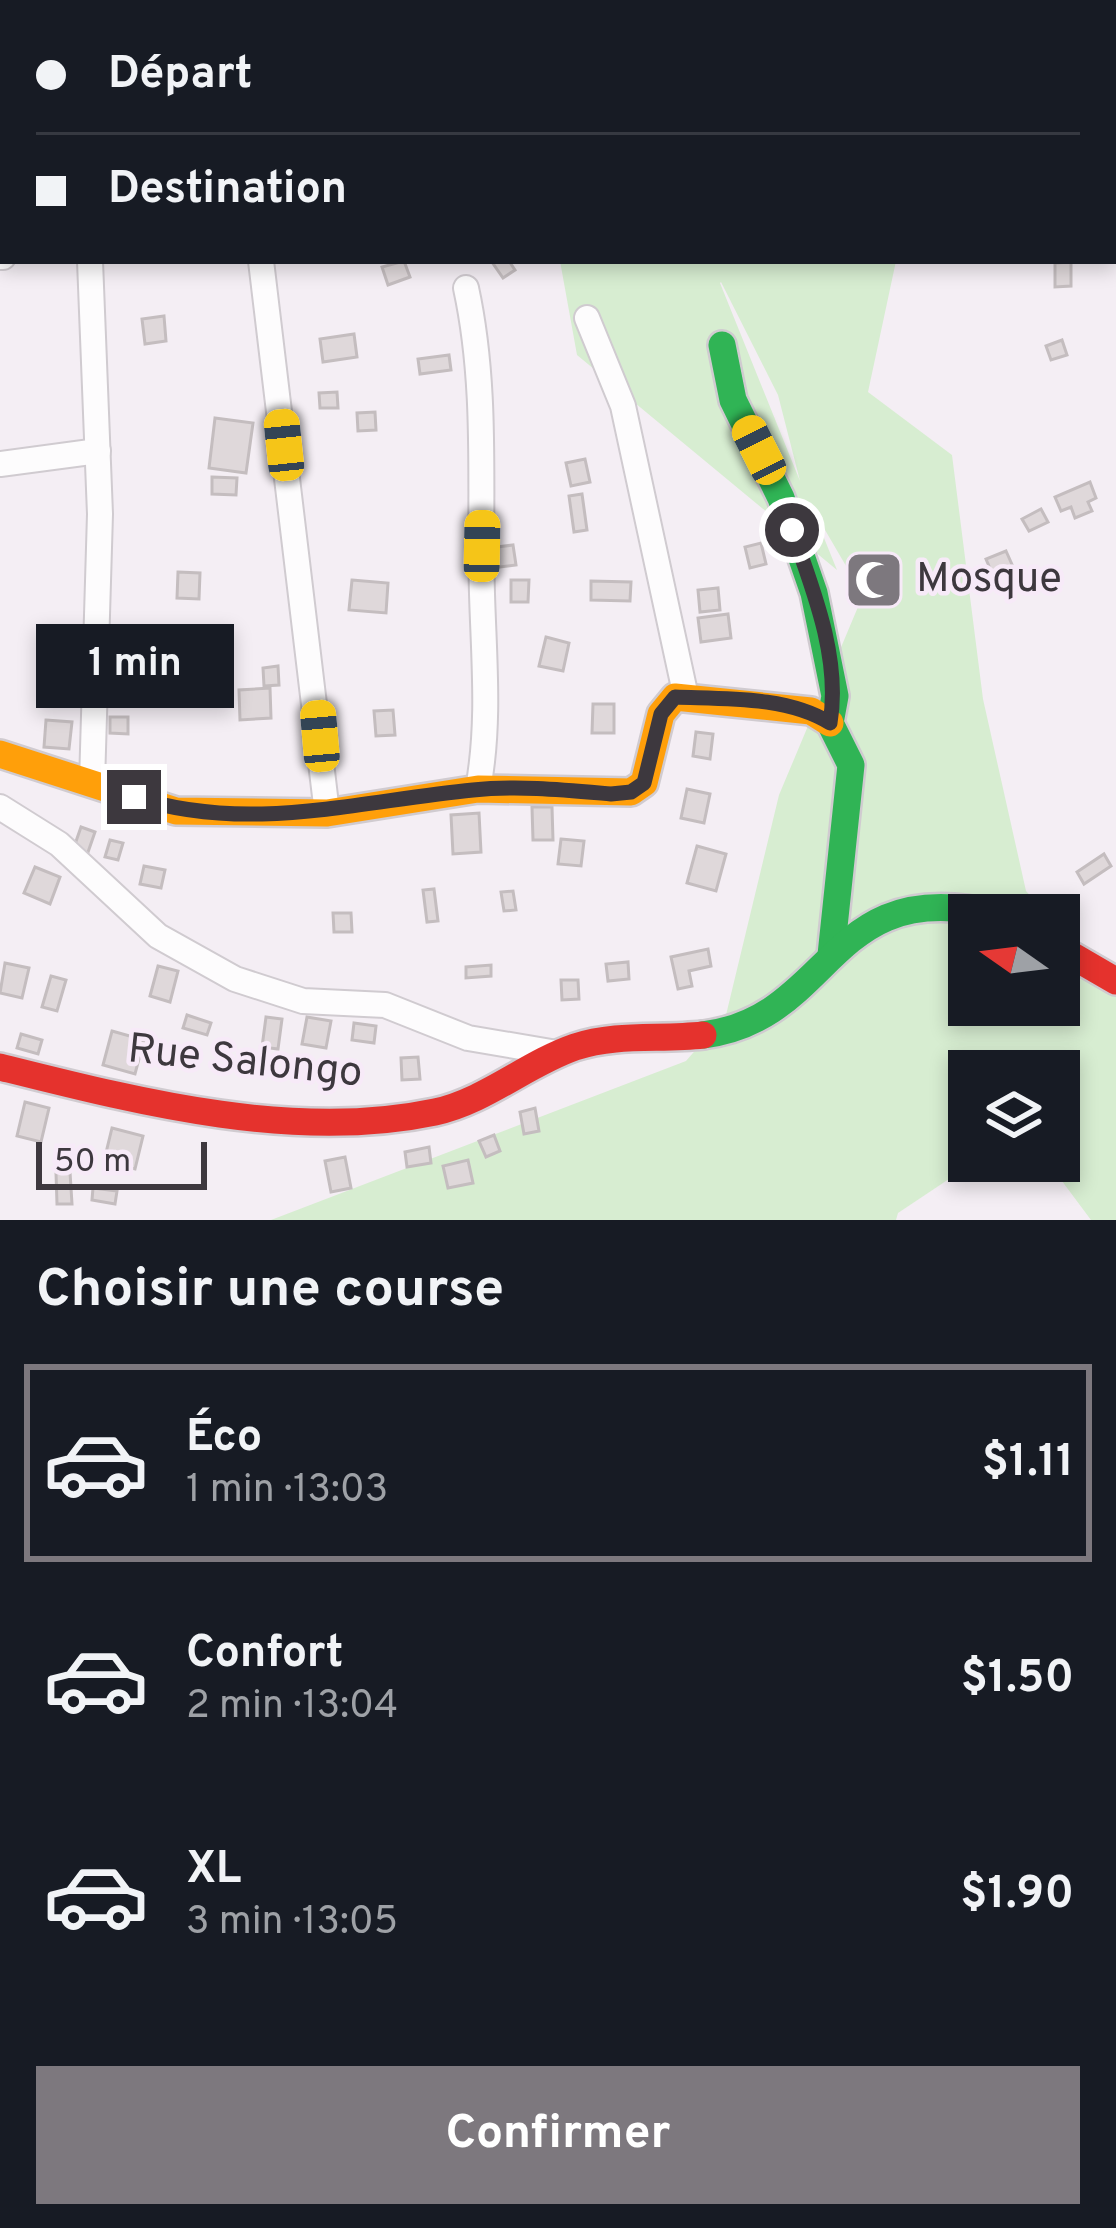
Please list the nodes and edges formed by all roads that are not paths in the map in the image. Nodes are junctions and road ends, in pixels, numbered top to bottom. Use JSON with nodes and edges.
{"nodes":[{"id":1,"x":90,"y":264,"type":"edge"},
{"id":2,"x":261,"y":264,"type":"edge"},
{"id":3,"x":466,"y":287,"type":"dead end"},
{"id":4,"x":587,"y":318,"type":"dead end"},
{"id":5,"x":722,"y":345,"type":"dead end"},
{"id":6,"x":98,"y":451,"type":"junction"},
{"id":7,"x":0,"y":464,"type":"edge"},
{"id":8,"x":686,"y":698,"type":"junction"},
{"id":9,"x":830,"y":723,"type":"junction"},
{"id":10,"x":0,"y":754,"type":"edge"},
{"id":11,"x":92,"y":783,"type":"junction"},
{"id":12,"x":478,"y":789,"type":"junction"},
{"id":13,"x":0,"y":807,"type":"edge"},
{"id":14,"x":327,"y":812,"type":"junction"},
{"id":15,"x":948,"y":902,"type":"edge"},
{"id":16,"x":831,"y":955,"type":"junction"},
{"id":17,"x":1080,"y":960,"type":"edge"},
{"id":18,"x":1116,"y":981,"type":"edge"},
{"id":19,"x":556,"y":1053,"type":"junction"},
{"id":20,"x":0,"y":1067,"type":"edge"}],
"edges":[{"from":1,"to":6,"type":"street"},
{"from":2,"to":14,"type":"street"},
{"from":3,"to":12,"type":"street"},
{"from":4,"to":8,"type":"street"},
{"from":5,"to":9,"type":"street"},
{"from":6,"to":7,"type":"street"},
{"from":6,"to":11,"type":"street"},
{"from":8,"to":9,"type":"street"},
{"from":8,"to":12,"type":"street"},
{"from":9,"to":16,"type":"street"},
{"from":10,"to":11,"type":"street"},
{"from":11,"to":14,"type":"street"},
{"from":12,"to":14,"type":"street"},
{"from":13,"to":19,"type":"street"},
{"from":15,"to":16,"type":"street","name":"Rue Salongo"},
{"from":16,"to":19,"type":"street","name":"Rue Salongo"},
{"from":17,"to":18,"type":"street"},
{"from":19,"to":20,"type":"street","name":"Rue Salongo"}]}
